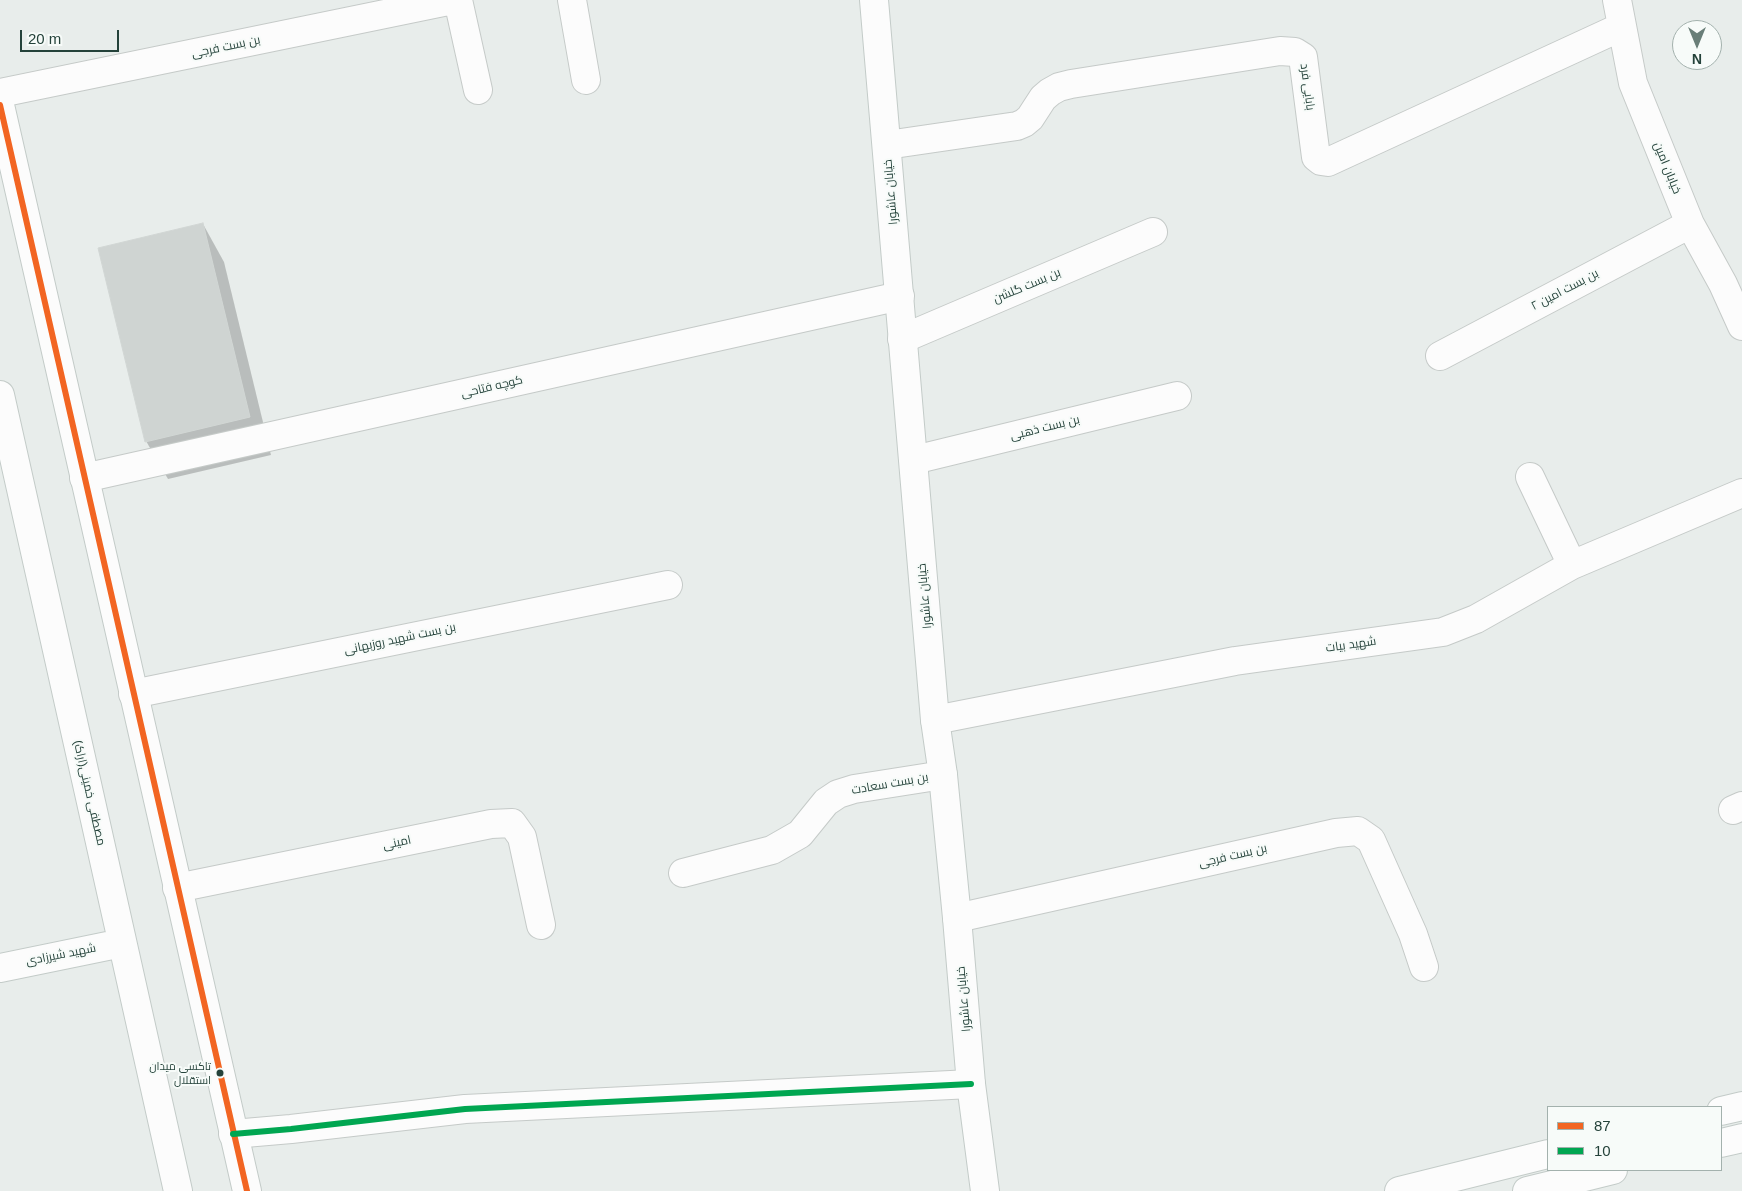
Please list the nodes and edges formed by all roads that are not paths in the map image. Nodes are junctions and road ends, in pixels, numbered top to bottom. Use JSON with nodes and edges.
{"nodes":[{"id":1,"x":453,"y":0,"type":"edge"},
{"id":2,"x":458,"y":0,"type":"edge"},
{"id":3,"x":572,"y":0,"type":"edge"},
{"id":4,"x":874,"y":0,"type":"edge"},
{"id":5,"x":1618,"y":0,"type":"edge"},
{"id":6,"x":1622,"y":27,"type":"junction"},
{"id":7,"x":586,"y":80,"type":"dead end"},
{"id":8,"x":478,"y":90,"type":"dead end"},
{"id":9,"x":0,"y":93,"type":"edge"},
{"id":10,"x":0,"y":105,"type":"edge"},
{"id":11,"x":887,"y":145,"type":"junction"},
{"id":12,"x":1690,"y":224,"type":"junction"},
{"id":13,"x":1153,"y":232,"type":"dead end"},
{"id":14,"x":1733,"y":280,"type":"edge"},
{"id":15,"x":900,"y":296,"type":"junction"},
{"id":16,"x":1742,"y":326,"type":"edge"},
{"id":17,"x":902,"y":339,"type":"junction"},
{"id":18,"x":1440,"y":356,"type":"dead end"},
{"id":19,"x":0,"y":395,"type":"edge"},
{"id":20,"x":1177,"y":396,"type":"dead end"},
{"id":21,"x":914,"y":460,"type":"junction"},
{"id":22,"x":1530,"y":477,"type":"dead end"},
{"id":23,"x":84,"y":478,"type":"junction"},
{"id":24,"x":1742,"y":493,"type":"edge"},
{"id":25,"x":1572,"y":565,"type":"junction"},
{"id":26,"x":668,"y":585,"type":"dead end"},
{"id":27,"x":133,"y":694,"type":"junction"},
{"id":28,"x":935,"y":720,"type":"junction"},
{"id":29,"x":943,"y":775,"type":"junction"},
{"id":30,"x":683,"y":873,"type":"dead end"},
{"id":31,"x":177,"y":888,"type":"junction"},
{"id":32,"x":957,"y":918,"type":"junction"},
{"id":33,"x":541,"y":925,"type":"dead end"},
{"id":34,"x":122,"y":943,"type":"junction"},
{"id":35,"x":1424,"y":967,"type":"dead end"},
{"id":36,"x":0,"y":968,"type":"edge"},
{"id":37,"x":971,"y":1084,"type":"junction"},
{"id":38,"x":1742,"y":1106,"type":"edge"},
{"id":39,"x":1722,"y":1111,"type":"edge"},
{"id":40,"x":234,"y":1134,"type":"junction"},
{"id":41,"x":1742,"y":1138,"type":"edge"},
{"id":42,"x":1722,"y":1143,"type":"edge"},
{"id":43,"x":1547,"y":1154,"type":"edge"},
{"id":44,"x":1609,"y":1171,"type":"edge"},
{"id":45,"x":178,"y":1191,"type":"edge"},
{"id":46,"x":246,"y":1191,"type":"edge"},
{"id":47,"x":985,"y":1191,"type":"edge"},
{"id":48,"x":1399,"y":1191,"type":"edge"},
{"id":49,"x":1527,"y":1191,"type":"edge"}],
"edges":[{"from":1,"to":9,"type":"street","name":"بن بست فرجی"},
{"from":2,"to":8,"type":"street"},
{"from":3,"to":7,"type":"street"},
{"from":4,"to":11,"type":"street","name":"خیابان عاشورا"},
{"from":5,"to":6,"type":"street","name":"خیابان امین"},
{"from":6,"to":11,"type":"street","name":"بابایی فرد"},
{"from":6,"to":12,"type":"street","name":"خیابان امین"},
{"from":10,"to":23,"type":"street"},
{"from":11,"to":15,"type":"street","name":"خیابان عاشورا"},
{"from":12,"to":14,"type":"street","name":"خیابان امین"},
{"from":12,"to":18,"type":"street","name":"بن بست امین ۲"},
{"from":13,"to":17,"type":"street","name":"بن بست گلشن"},
{"from":14,"to":16,"type":"street","name":"خیابان امین"},
{"from":15,"to":17,"type":"street","name":"خیابان عاشورا"},
{"from":15,"to":23,"type":"street","name":"کوچه فتاحی"},
{"from":17,"to":21,"type":"street","name":"خیابان عاشورا"},
{"from":19,"to":34,"type":"street","name":"مصطفی خمینی(اراک)"},
{"from":20,"to":21,"type":"street","name":"بن بست ذهبی"},
{"from":21,"to":28,"type":"street","name":"خیابان عاشورا"},
{"from":22,"to":25,"type":"street"},
{"from":23,"to":27,"type":"street"},
{"from":24,"to":25,"type":"street","name":"شهید بیات"},
{"from":25,"to":28,"type":"street","name":"شهید بیات"},
{"from":26,"to":27,"type":"street","name":"بن بست شهید روزبهانی"},
{"from":27,"to":31,"type":"street"},
{"from":28,"to":29,"type":"street","name":"خیابان عاشورا"},
{"from":29,"to":30,"type":"street","name":"بن بست سعادت"},
{"from":29,"to":32,"type":"street","name":"خیابان عاشورا"},
{"from":31,"to":33,"type":"street","name":"امینی"},
{"from":31,"to":40,"type":"street"},
{"from":32,"to":35,"type":"street","name":"بن بست فرجی"},
{"from":32,"to":37,"type":"street","name":"خیابان عاشورا"},
{"from":34,"to":36,"type":"street","name":"شهید شیرزادی"},
{"from":34,"to":45,"type":"street","name":"مصطفی خمینی(اراک)"},
{"from":37,"to":40,"type":"street"},
{"from":37,"to":47,"type":"street","name":"خیابان عاشورا"},
{"from":38,"to":39,"type":"street"},
{"from":40,"to":46,"type":"street"},
{"from":41,"to":42,"type":"street"},
{"from":43,"to":48,"type":"street"},
{"from":44,"to":49,"type":"street"}]}
